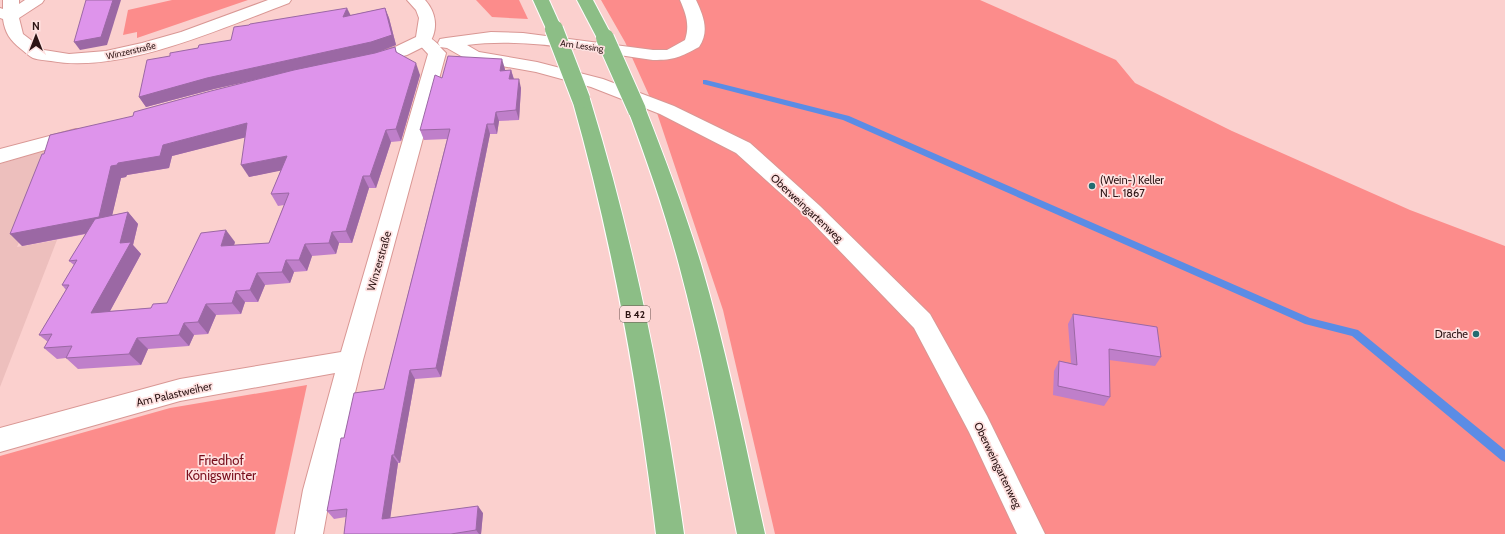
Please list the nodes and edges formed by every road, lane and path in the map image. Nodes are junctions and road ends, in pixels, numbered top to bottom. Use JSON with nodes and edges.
{"nodes":[{"id":1,"x":36,"y":0,"type":"edge"},
{"id":2,"x":283,"y":0,"type":"edge"},
{"id":3,"x":415,"y":0,"type":"edge"},
{"id":4,"x":541,"y":0,"type":"edge"},
{"id":5,"x":585,"y":0,"type":"edge"},
{"id":6,"x":688,"y":0,"type":"edge"},
{"id":7,"x":7,"y":10,"type":"edge"},
{"id":8,"x":423,"y":40,"type":"junction"},
{"id":9,"x":451,"y":43,"type":"junction"},
{"id":10,"x":350,"y":64,"type":"edge"},
{"id":11,"x":90,"y":131,"type":"edge"},
{"id":12,"x":0,"y":156,"type":"edge"},
{"id":13,"x":351,"y":360,"type":"junction"},
{"id":14,"x":0,"y":440,"type":"edge"},
{"id":15,"x":309,"y":534,"type":"edge"},
{"id":16,"x":670,"y":534,"type":"edge"},
{"id":17,"x":751,"y":534,"type":"edge"},
{"id":18,"x":1031,"y":534,"type":"edge"}],
"edges":[{"from":1,"to":7,"type":"street"},
{"from":2,"to":7,"type":"street","name":"Winzerstraße"},
{"from":3,"to":8,"type":"street"},
{"from":4,"to":16,"type":"highway","number":"B 42","bridge":true},
{"from":5,"to":17,"type":"highway","bridge":true},
{"from":6,"to":9,"type":"street","name":"Am Lessing"},
{"from":8,"to":9,"type":"street","name":"Am Lessing"},
{"from":8,"to":10,"type":"street"},
{"from":8,"to":13,"type":"street","name":"Winzerstraße"},
{"from":9,"to":18,"type":"street","name":"Oberweingartenweg"},
{"from":11,"to":12,"type":"street"},
{"from":13,"to":14,"type":"street","name":"Am Palastweiher"},
{"from":13,"to":15,"type":"street","name":"Winzerstraße"}]}
